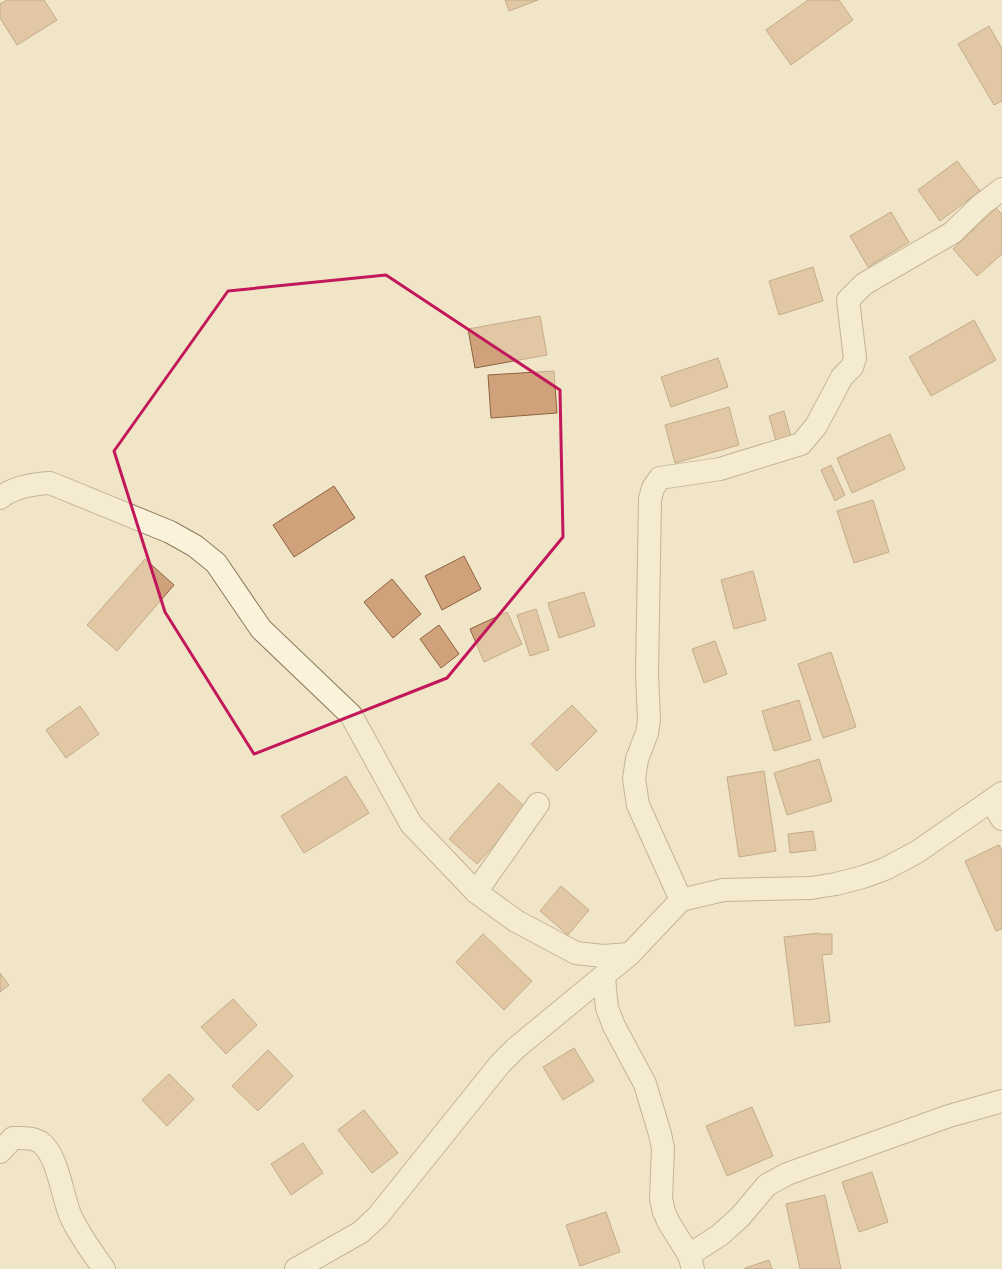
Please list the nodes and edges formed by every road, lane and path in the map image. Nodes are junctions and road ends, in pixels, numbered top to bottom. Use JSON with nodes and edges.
{"nodes":[{"id":1,"x":1002,"y":189,"type":"edge"},
{"id":2,"x":0,"y":498,"type":"edge"},
{"id":3,"x":538,"y":804,"type":"dead end"},
{"id":4,"x":998,"y":804,"type":"edge"},
{"id":5,"x":476,"y":892,"type":"junction"},
{"id":6,"x":681,"y":900,"type":"junction"},
{"id":7,"x":630,"y":954,"type":"junction"},
{"id":8,"x":604,"y":978,"type":"junction"},
{"id":9,"x":1002,"y":1101,"type":"edge"},
{"id":10,"x":0,"y":1152,"type":"edge"},
{"id":11,"x":691,"y":1262,"type":"edge"},
{"id":12,"x":319,"y":1263,"type":"edge"},
{"id":13,"x":104,"y":1269,"type":"edge"},
{"id":14,"x":296,"y":1269,"type":"edge"}],
"edges":[{"from":1,"to":6,"type":"street"},
{"from":2,"to":5,"type":"street"},
{"from":3,"to":5,"type":"street"},
{"from":4,"to":6,"type":"street"},
{"from":5,"to":7,"type":"street"},
{"from":6,"to":7,"type":"street"},
{"from":7,"to":8,"type":"street"},
{"from":8,"to":11,"type":"street"},
{"from":8,"to":12,"type":"street"},
{"from":9,"to":11,"type":"street"},
{"from":10,"to":13,"type":"street"},
{"from":12,"to":14,"type":"street"}]}
